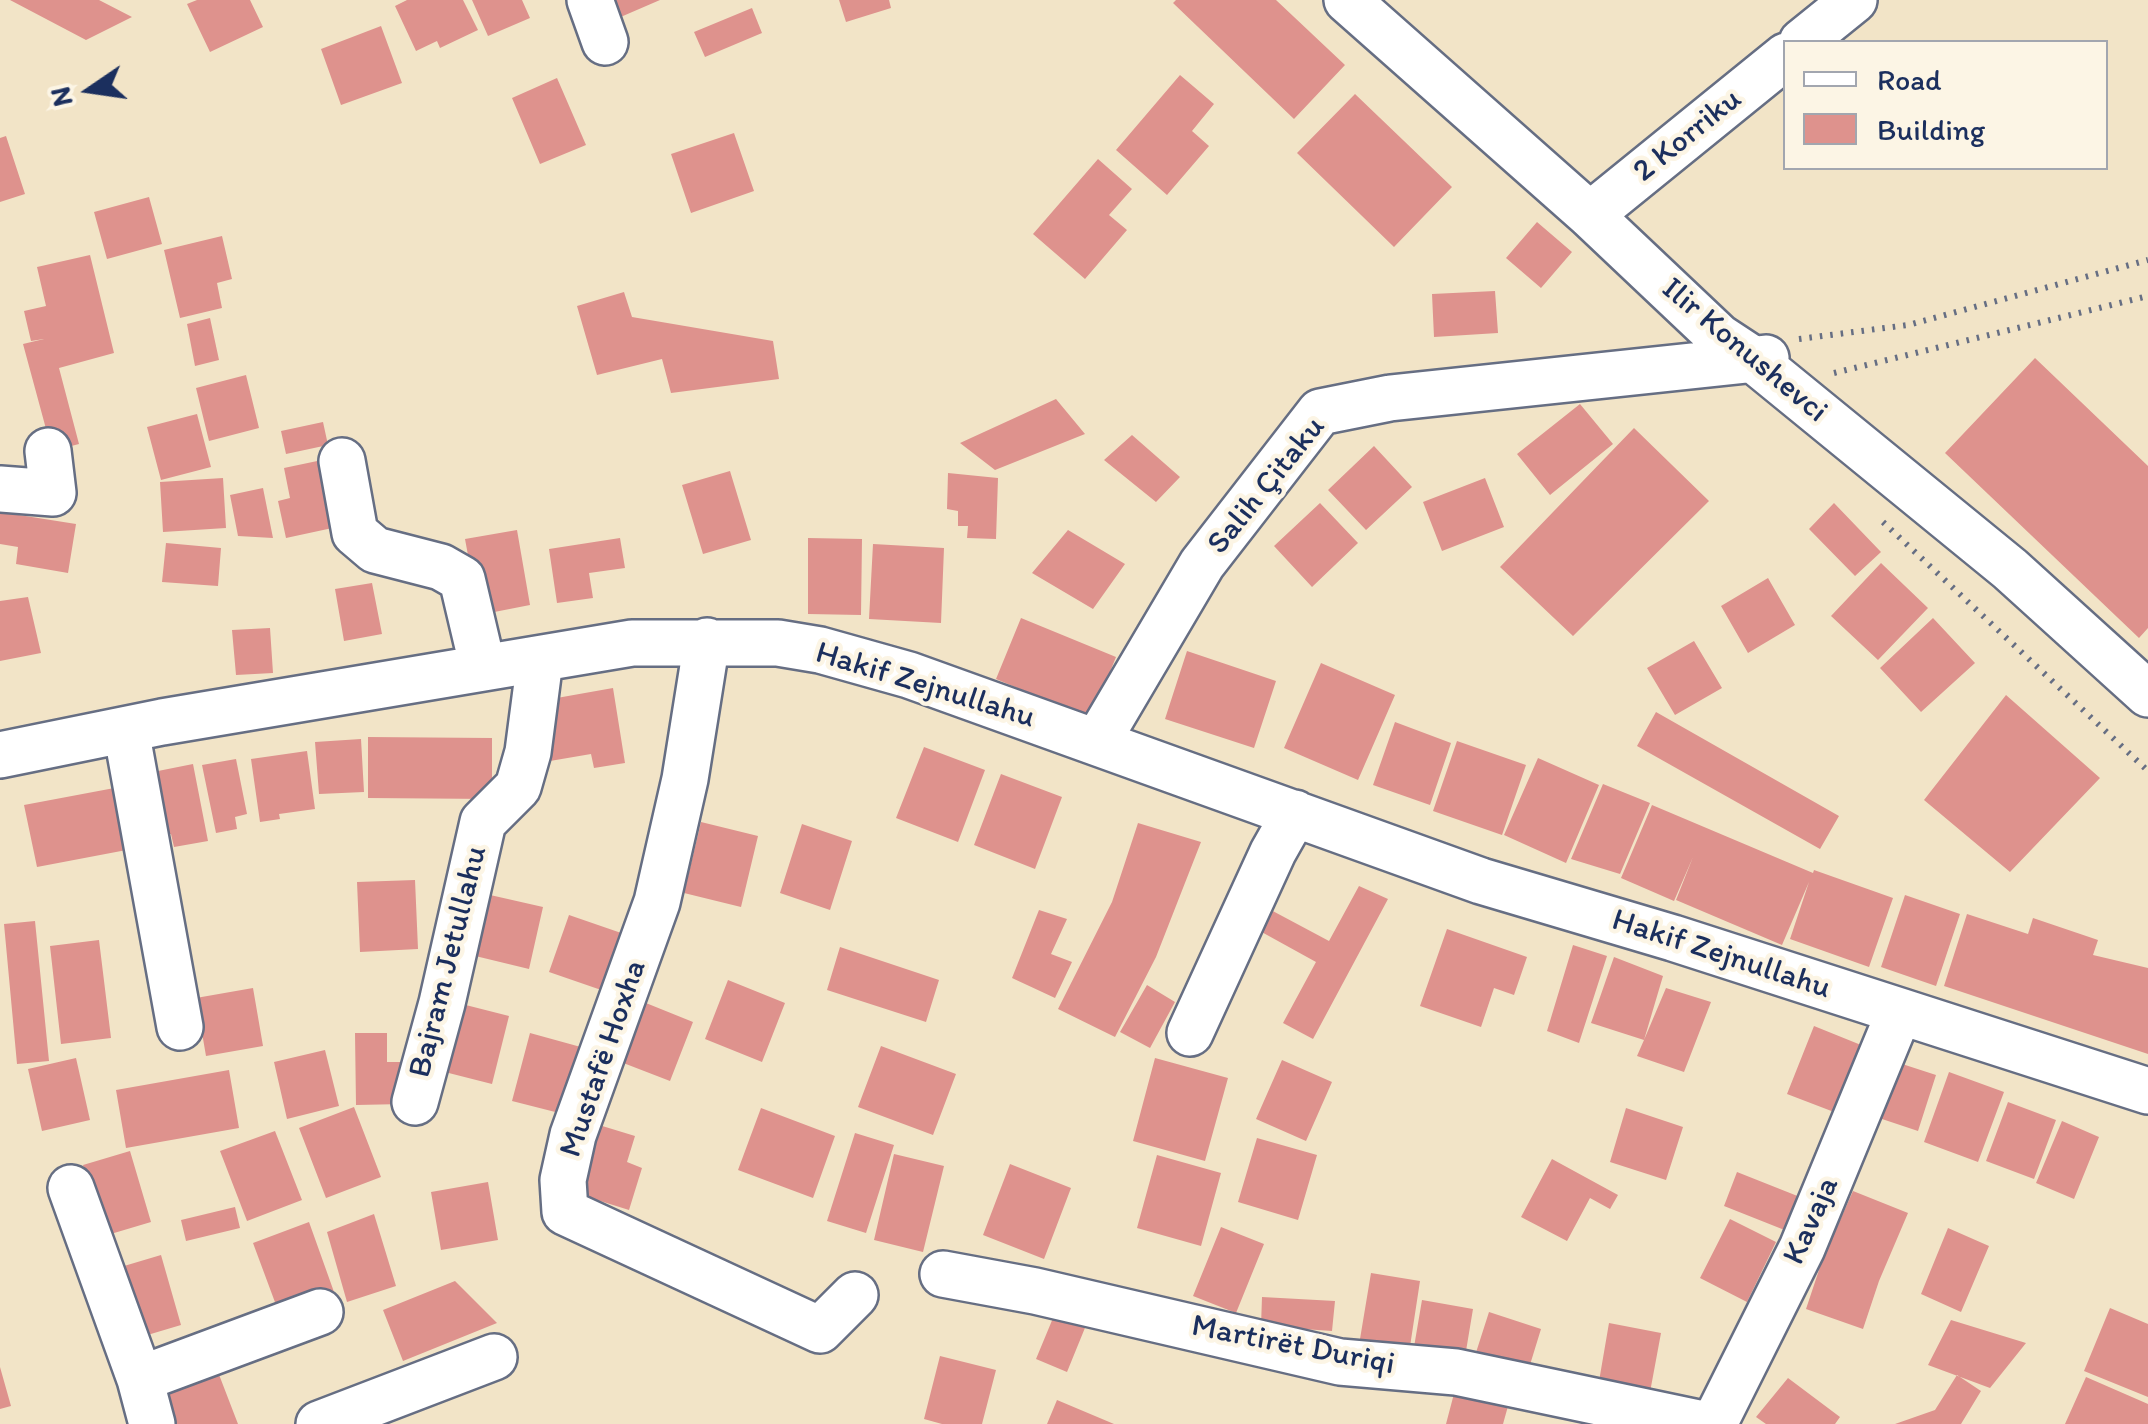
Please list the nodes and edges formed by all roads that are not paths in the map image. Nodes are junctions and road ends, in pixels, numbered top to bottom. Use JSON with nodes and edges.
{"nodes":[{"id":1,"x":590,"y":0,"type":"edge"},
{"id":2,"x":1854,"y":0,"type":"edge"},
{"id":3,"x":1363,"y":8,"type":"edge"},
{"id":4,"x":1804,"y":40,"type":"edge"},
{"id":5,"x":605,"y":42,"type":"dead end"},
{"id":6,"x":1783,"y":58,"type":"edge"},
{"id":7,"x":1590,"y":215,"type":"junction"},
{"id":8,"x":1763,"y":355,"type":"junction"},
{"id":9,"x":48,"y":451,"type":"dead end"},
{"id":10,"x":342,"y":461,"type":"dead end"},
{"id":11,"x":0,"y":489,"type":"edge"},
{"id":12,"x":707,"y":642,"type":"junction"},
{"id":13,"x":540,"y":660,"type":"junction"},
{"id":14,"x":482,"y":668,"type":"junction"},
{"id":15,"x":2148,"y":694,"type":"edge"},
{"id":16,"x":126,"y":730,"type":"junction"},
{"id":17,"x":1098,"y":742,"type":"junction"},
{"id":18,"x":1,"y":743,"type":"edge"},
{"id":19,"x":1295,"y":813,"type":"junction"},
{"id":20,"x":1899,"y":1013,"type":"junction"},
{"id":21,"x":180,"y":1027,"type":"dead end"},
{"id":22,"x":1190,"y":1033,"type":"dead end"},
{"id":23,"x":2148,"y":1091,"type":"edge"},
{"id":24,"x":415,"y":1102,"type":"dead end"},
{"id":25,"x":71,"y":1188,"type":"dead end"},
{"id":26,"x":943,"y":1274,"type":"dead end"},
{"id":27,"x":855,"y":1295,"type":"dead end"},
{"id":28,"x":320,"y":1312,"type":"dead end"},
{"id":29,"x":494,"y":1356,"type":"dead end"},
{"id":30,"x":140,"y":1379,"type":"junction"},
{"id":31,"x":152,"y":1424,"type":"edge"},
{"id":32,"x":319,"y":1424,"type":"edge"},
{"id":33,"x":1703,"y":1424,"type":"edge"},
{"id":34,"x":1714,"y":1424,"type":"edge"}],
"edges":[{"from":1,"to":5,"type":"street"},
{"from":2,"to":4,"type":"street"},
{"from":3,"to":7,"type":"street","name":"Ilir Konushevci"},
{"from":6,"to":7,"type":"street","name":"2 Korriku"},
{"from":7,"to":8,"type":"street","name":"Ilir Konushevci"},
{"from":8,"to":15,"type":"street","name":"Ilir Konushevci"},
{"from":8,"to":17,"type":"street","name":"Salih Çitaku"},
{"from":9,"to":11,"type":"street"},
{"from":10,"to":14,"type":"street"},
{"from":12,"to":13,"type":"street","name":"Hakif Zejnullahu"},
{"from":12,"to":17,"type":"street","name":"Hakif Zejnullahu"},
{"from":12,"to":27,"type":"street","name":"Mustafë Hoxha"},
{"from":13,"to":14,"type":"street","name":"Hakif Zejnullahu"},
{"from":13,"to":24,"type":"street","name":"Bajram Jetullahu"},
{"from":14,"to":16,"type":"street","name":"Hakif Zejnullahu"},
{"from":16,"to":18,"type":"street","name":"Hakif Zejnullahu"},
{"from":16,"to":21,"type":"street"},
{"from":17,"to":19,"type":"street","name":"Hakif Zejnullahu"},
{"from":19,"to":20,"type":"street","name":"Hakif Zejnullahu"},
{"from":19,"to":22,"type":"street"},
{"from":20,"to":23,"type":"street","name":"Hakif Zejnullahu"},
{"from":20,"to":34,"type":"street","name":"Kavaja"},
{"from":25,"to":30,"type":"street"},
{"from":26,"to":33,"type":"street","name":"Martirët Duriqi"},
{"from":28,"to":30,"type":"street"},
{"from":29,"to":32,"type":"street"},
{"from":30,"to":31,"type":"street"}]}
